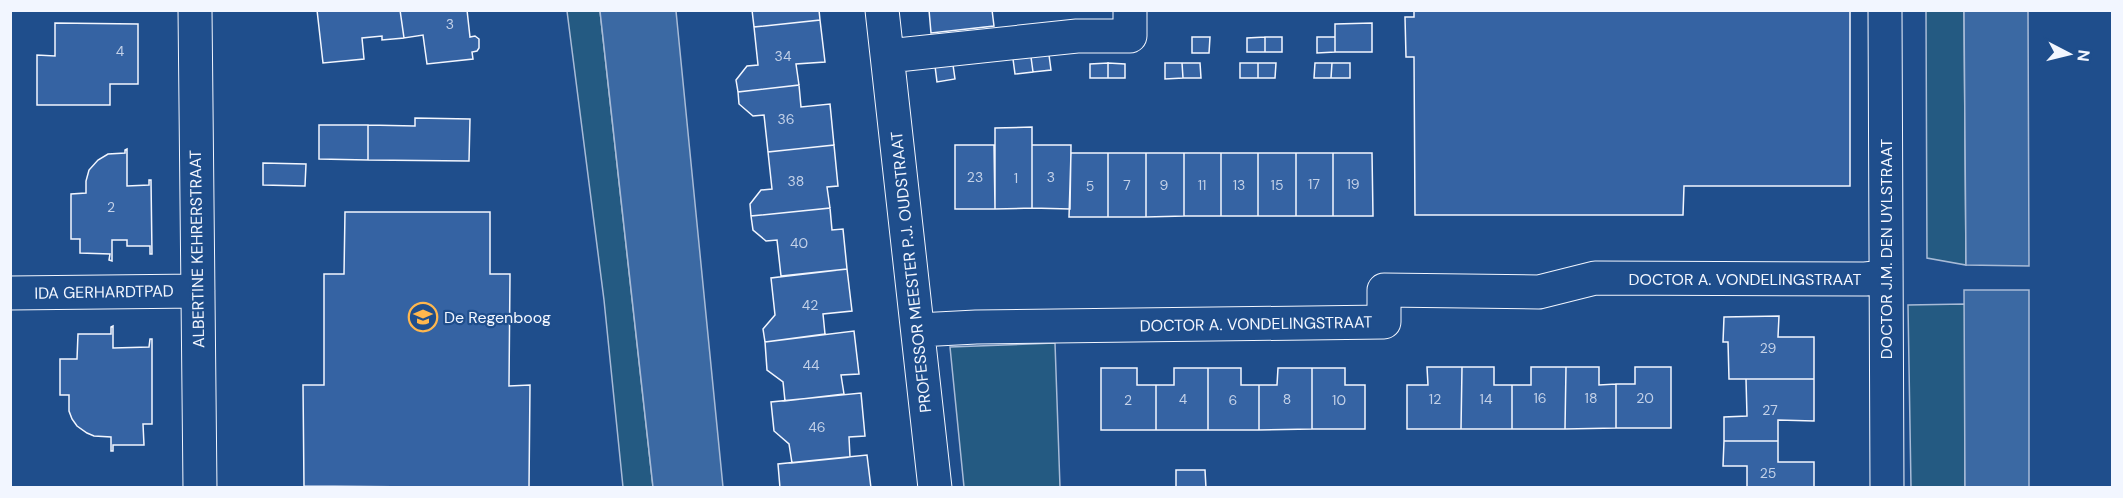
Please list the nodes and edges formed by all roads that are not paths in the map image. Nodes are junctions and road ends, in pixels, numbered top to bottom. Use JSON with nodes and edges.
{"nodes":[{"id":1,"x":195,"y":10,"type":"edge"},
{"id":2,"x":882,"y":10,"type":"edge"},
{"id":3,"x":1130,"y":10,"type":"edge"},
{"id":4,"x":1885,"y":10,"type":"edge"},
{"id":5,"x":888,"y":56,"type":"junction"},
{"id":6,"x":1885,"y":278,"type":"junction"},
{"id":7,"x":198,"y":291,"type":"junction"},
{"id":8,"x":10,"y":293,"type":"edge"},
{"id":9,"x":918,"y":330,"type":"junction"},
{"id":10,"x":200,"y":488,"type":"edge"},
{"id":11,"x":934,"y":488,"type":"edge"},
{"id":12,"x":1887,"y":488,"type":"edge"}],
"edges":[{"from":1,"to":7,"type":"street","name":"ALBERTINE KEHRERSTRAAT"},
{"from":2,"to":5,"type":"street","name":"PROFESSOR MEESTER P.J. OUDSTRAAT"},
{"from":3,"to":5,"type":"street"},
{"from":4,"to":6,"type":"street","name":"DOCTOR J.M. DEN UYLSTRAAT"},
{"from":5,"to":9,"type":"street","name":"PROFESSOR MEESTER P.J. OUDSTRAAT"},
{"from":6,"to":9,"type":"street","name":"DOCTOR A. VONDELINGSTRAAT"},
{"from":6,"to":12,"type":"street","name":"DOCTOR J.M. DEN UYLSTRAAT"},
{"from":7,"to":8,"type":"street","name":"IDA GERHARDTPAD"},
{"from":7,"to":10,"type":"street","name":"ALBERTINE KEHRERSTRAAT"},
{"from":9,"to":11,"type":"street","name":"PROFESSOR MEESTER P.J. OUDSTRAAT"}]}
